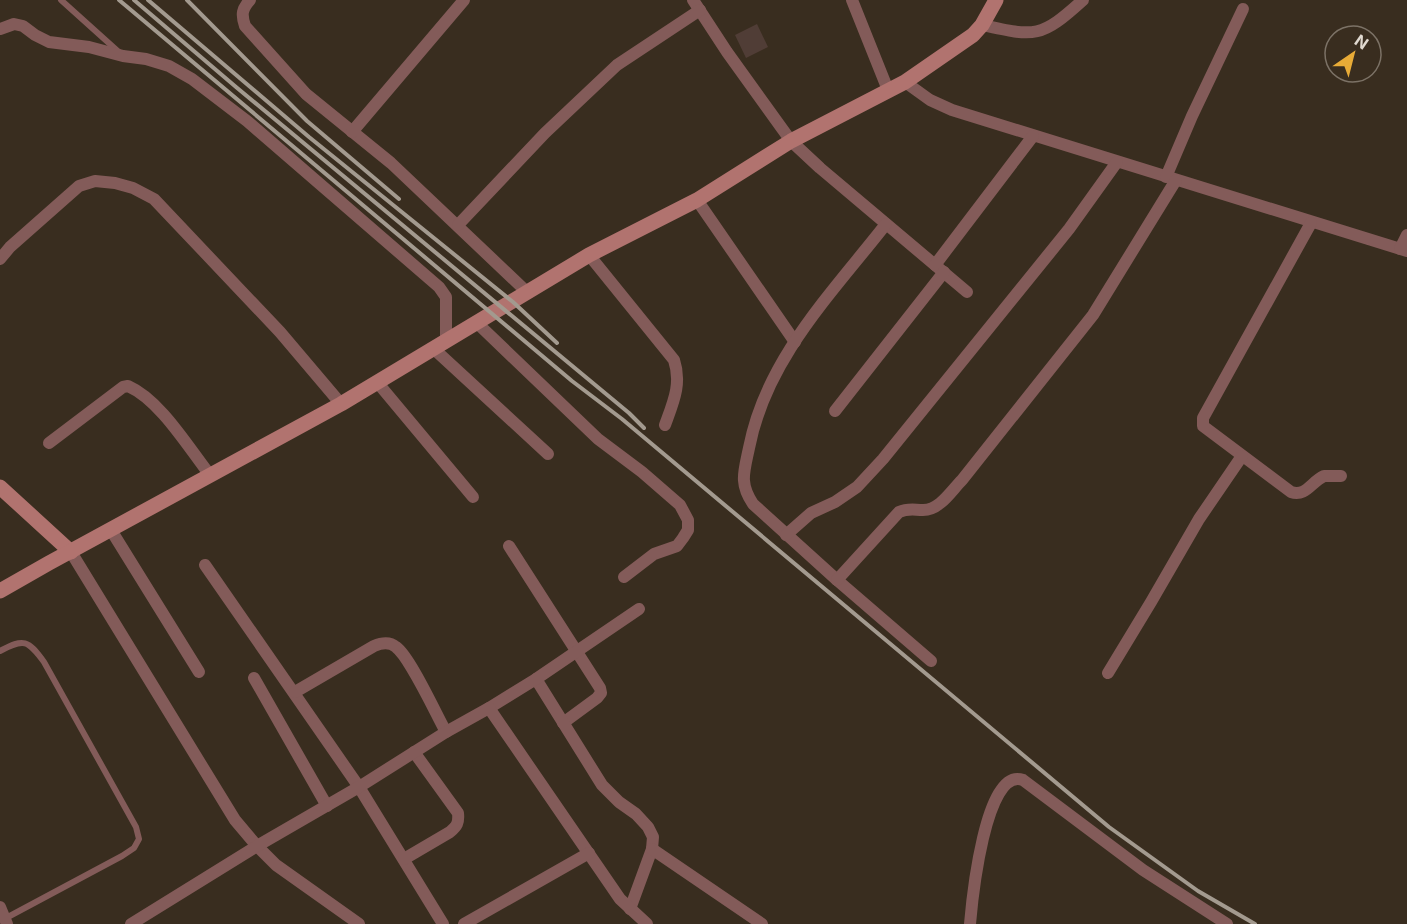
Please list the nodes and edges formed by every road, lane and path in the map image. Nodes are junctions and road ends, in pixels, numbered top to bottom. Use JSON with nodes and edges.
{"nodes":[{"id":1,"x":61,"y":0,"type":"edge"},
{"id":2,"x":250,"y":0,"type":"edge"},
{"id":3,"x":464,"y":0,"type":"edge"},
{"id":4,"x":852,"y":0,"type":"edge"},
{"id":5,"x":996,"y":0,"type":"edge"},
{"id":6,"x":1083,"y":0,"type":"edge"},
{"id":7,"x":697,"y":5,"type":"edge"},
{"id":8,"x":1243,"y":9,"type":"dead end"},
{"id":9,"x":982,"y":25,"type":"junction"},
{"id":10,"x":0,"y":29,"type":"edge"},
{"id":11,"x":123,"y":56,"type":"junction"},
{"id":12,"x":905,"y":82,"type":"junction"},
{"id":13,"x":888,"y":90,"type":"junction"},
{"id":14,"x":352,"y":132,"type":"junction"},
{"id":15,"x":1033,"y":136,"type":"junction"},
{"id":16,"x":791,"y":141,"type":"junction"},
{"id":17,"x":1118,"y":162,"type":"junction"},
{"id":18,"x":1171,"y":179,"type":"junction"},
{"id":19,"x":697,"y":200,"type":"junction"},
{"id":20,"x":1311,"y":223,"type":"junction"},
{"id":21,"x":886,"y":224,"type":"junction"},
{"id":22,"x":458,"y":225,"type":"junction"},
{"id":23,"x":1407,"y":235,"type":"edge"},
{"id":24,"x":0,"y":237,"type":"edge"},
{"id":25,"x":10,"y":247,"type":"junction"},
{"id":26,"x":1404,"y":250,"type":"edge"},
{"id":27,"x":589,"y":255,"type":"junction"},
{"id":28,"x":0,"y":258,"type":"edge"},
{"id":29,"x":939,"y":268,"type":"junction"},
{"id":30,"x":967,"y":292,"type":"dead end"},
{"id":31,"x":528,"y":293,"type":"junction"},
{"id":32,"x":477,"y":323,"type":"junction"},
{"id":33,"x":795,"y":342,"type":"junction"},
{"id":34,"x":440,"y":345,"type":"junction"},
{"id":35,"x":377,"y":382,"type":"junction"},
{"id":36,"x":341,"y":404,"type":"junction"},
{"id":37,"x":835,"y":411,"type":"dead end"},
{"id":38,"x":665,"y":425,"type":"dead end"},
{"id":39,"x":49,"y":443,"type":"dead end"},
{"id":40,"x":548,"y":454,"type":"dead end"},
{"id":41,"x":1242,"y":456,"type":"junction"},
{"id":42,"x":210,"y":475,"type":"junction"},
{"id":43,"x":1341,"y":476,"type":"dead end"},
{"id":44,"x":0,"y":487,"type":"edge"},
{"id":45,"x":473,"y":497,"type":"dead end"},
{"id":46,"x":111,"y":530,"type":"junction"},
{"id":47,"x":786,"y":535,"type":"junction"},
{"id":48,"x":509,"y":546,"type":"dead end"},
{"id":49,"x":71,"y":552,"type":"junction"},
{"id":50,"x":205,"y":565,"type":"dead end"},
{"id":51,"x":624,"y":577,"type":"dead end"},
{"id":52,"x":837,"y":580,"type":"junction"},
{"id":53,"x":0,"y":591,"type":"edge"},
{"id":54,"x":639,"y":609,"type":"dead end"},
{"id":55,"x":0,"y":651,"type":"edge"},
{"id":56,"x":576,"y":652,"type":"junction"},
{"id":57,"x":931,"y":661,"type":"dead end"},
{"id":58,"x":199,"y":672,"type":"dead end"},
{"id":59,"x":1108,"y":673,"type":"dead end"},
{"id":60,"x":254,"y":678,"type":"dead end"},
{"id":61,"x":536,"y":679,"type":"junction"},
{"id":62,"x":295,"y":692,"type":"junction"},
{"id":63,"x":489,"y":708,"type":"junction"},
{"id":64,"x":563,"y":723,"type":"junction"},
{"id":65,"x":446,"y":732,"type":"junction"},
{"id":66,"x":414,"y":752,"type":"junction"},
{"id":67,"x":359,"y":787,"type":"junction"},
{"id":68,"x":327,"y":806,"type":"junction"},
{"id":69,"x":257,"y":846,"type":"junction"},
{"id":70,"x":652,"y":849,"type":"junction"},
{"id":71,"x":589,"y":853,"type":"junction"},
{"id":72,"x":404,"y":860,"type":"junction"},
{"id":73,"x":630,"y":909,"type":"junction"},
{"id":74,"x":4,"y":917,"type":"edge"},
{"id":75,"x":131,"y":924,"type":"edge"},
{"id":76,"x":359,"y":924,"type":"edge"},
{"id":77,"x":443,"y":924,"type":"edge"},
{"id":78,"x":464,"y":924,"type":"edge"},
{"id":79,"x":647,"y":924,"type":"edge"},
{"id":80,"x":762,"y":924,"type":"edge"},
{"id":81,"x":970,"y":924,"type":"edge"},
{"id":82,"x":1227,"y":924,"type":"edge"}],
"edges":[{"from":1,"to":11,"type":"lane"},
{"from":2,"to":14,"type":"street"},
{"from":3,"to":14,"type":"street"},
{"from":4,"to":13,"type":"street"},
{"from":5,"to":9,"type":"street"},
{"from":6,"to":9,"type":"street"},
{"from":7,"to":16,"type":"street"},
{"from":7,"to":22,"type":"street"},
{"from":8,"to":18,"type":"street"},
{"from":9,"to":12,"type":"street"},
{"from":10,"to":11,"type":"street"},
{"from":11,"to":34,"type":"street"},
{"from":12,"to":13,"type":"street"},
{"from":12,"to":15,"type":"street"},
{"from":13,"to":16,"type":"street"},
{"from":14,"to":22,"type":"street"},
{"from":15,"to":17,"type":"street"},
{"from":15,"to":29,"type":"street"},
{"from":16,"to":19,"type":"street"},
{"from":16,"to":21,"type":"street"},
{"from":17,"to":18,"type":"street"},
{"from":17,"to":47,"type":"street"},
{"from":18,"to":20,"type":"street"},
{"from":18,"to":52,"type":"street"},
{"from":19,"to":27,"type":"street"},
{"from":19,"to":33,"type":"street"},
{"from":20,"to":26,"type":"street"},
{"from":20,"to":41,"type":"street"},
{"from":21,"to":29,"type":"street"},
{"from":21,"to":33,"type":"street"},
{"from":22,"to":31,"type":"street"},
{"from":23,"to":26,"type":"street"},
{"from":24,"to":25,"type":"street"},
{"from":25,"to":28,"type":"street"},
{"from":25,"to":36,"type":"street"},
{"from":27,"to":31,"type":"street"},
{"from":27,"to":38,"type":"street"},
{"from":29,"to":30,"type":"street"},
{"from":29,"to":37,"type":"street"},
{"from":31,"to":32,"type":"street"},
{"from":32,"to":34,"type":"street"},
{"from":32,"to":51,"type":"street"},
{"from":33,"to":47,"type":"street"},
{"from":34,"to":35,"type":"street"},
{"from":34,"to":40,"type":"street"},
{"from":35,"to":36,"type":"street"},
{"from":35,"to":45,"type":"street"},
{"from":36,"to":42,"type":"street"},
{"from":39,"to":42,"type":"street"},
{"from":41,"to":43,"type":"street"},
{"from":41,"to":59,"type":"street"},
{"from":42,"to":46,"type":"street"},
{"from":44,"to":49,"type":"street"},
{"from":46,"to":49,"type":"street"},
{"from":46,"to":58,"type":"street"},
{"from":47,"to":52,"type":"street"},
{"from":48,"to":56,"type":"street"},
{"from":49,"to":53,"type":"street"},
{"from":49,"to":69,"type":"street"},
{"from":50,"to":62,"type":"street"},
{"from":52,"to":57,"type":"street"},
{"from":54,"to":56,"type":"street"},
{"from":55,"to":74,"type":"lane"},
{"from":56,"to":61,"type":"street"},
{"from":56,"to":64,"type":"street"},
{"from":60,"to":68,"type":"street"},
{"from":61,"to":63,"type":"street"},
{"from":61,"to":64,"type":"street"},
{"from":62,"to":65,"type":"street"},
{"from":62,"to":67,"type":"street"},
{"from":63,"to":65,"type":"street"},
{"from":63,"to":71,"type":"street"},
{"from":64,"to":70,"type":"street"},
{"from":65,"to":66,"type":"street"},
{"from":66,"to":67,"type":"street"},
{"from":66,"to":72,"type":"street"},
{"from":67,"to":68,"type":"street"},
{"from":67,"to":72,"type":"street"},
{"from":68,"to":69,"type":"street"},
{"from":69,"to":75,"type":"street"},
{"from":69,"to":76,"type":"street"},
{"from":70,"to":73,"type":"street"},
{"from":70,"to":80,"type":"street"},
{"from":71,"to":73,"type":"street"},
{"from":71,"to":78,"type":"street"},
{"from":72,"to":77,"type":"street"},
{"from":73,"to":79,"type":"street"},
{"from":81,"to":82,"type":"street"}]}
